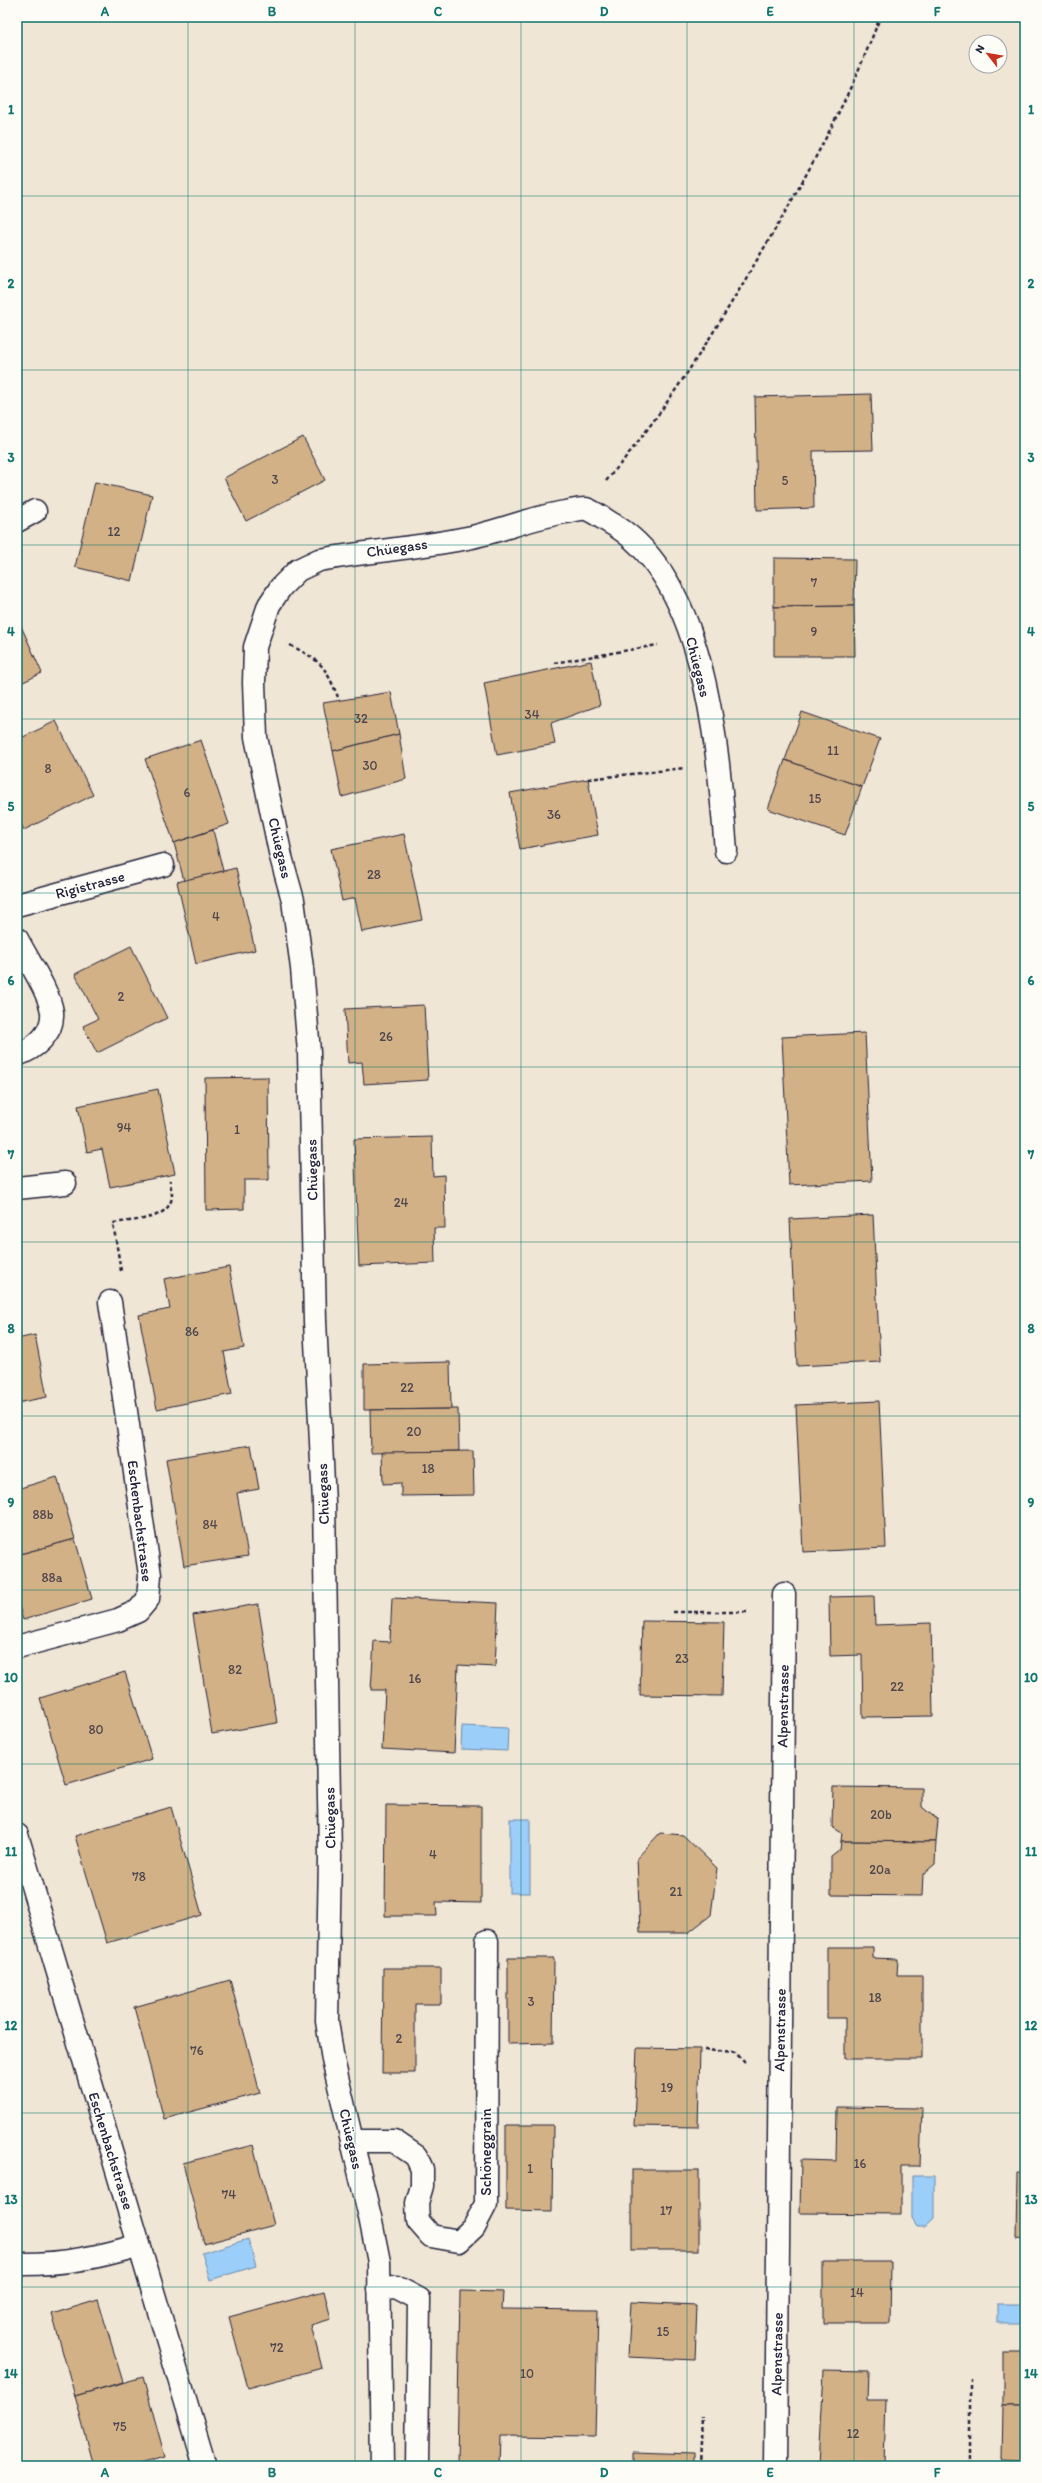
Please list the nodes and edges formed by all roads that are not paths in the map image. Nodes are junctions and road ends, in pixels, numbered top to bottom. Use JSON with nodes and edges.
{"nodes":[{"id":1,"x":726,"y":850,"type":"dead end"},
{"id":2,"x":164,"y":866,"type":"dead end"},
{"id":3,"x":17,"y":905,"type":"edge"},
{"id":4,"x":17,"y":939,"type":"edge"},
{"id":5,"x":17,"y":1055,"type":"edge"},
{"id":6,"x":64,"y":1183,"type":"dead end"},
{"id":7,"x":17,"y":1188,"type":"edge"},
{"id":8,"x":110,"y":1302,"type":"road end"},
{"id":9,"x":784,"y":1594,"type":"dead end"},
{"id":10,"x":17,"y":1647,"type":"edge"},
{"id":11,"x":17,"y":1836,"type":"edge"},
{"id":12,"x":487,"y":1941,"type":"dead end"},
{"id":13,"x":352,"y":2141,"type":"junction"},
{"id":14,"x":139,"y":2245,"type":"junction"},
{"id":15,"x":17,"y":2264,"type":"edge"},
{"id":16,"x":379,"y":2288,"type":"junction"},
{"id":17,"x":205,"y":2466,"type":"edge"},
{"id":18,"x":382,"y":2466,"type":"edge"},
{"id":19,"x":417,"y":2466,"type":"edge"},
{"id":20,"x":776,"y":2466,"type":"edge"}],
"edges":[{"from":1,"to":13,"type":"street","name":"Chüegass"},
{"from":2,"to":3,"type":"street","name":"Rigistrasse"},
{"from":4,"to":5,"type":"street"},
{"from":6,"to":7,"type":"street"},
{"from":8,"to":10,"type":"street","name":"Eschenbachstrasse"},
{"from":9,"to":20,"type":"street","name":"Alpenstrasse"},
{"from":11,"to":14,"type":"street","name":"Eschenbachstrasse"},
{"from":12,"to":13,"type":"street","name":"Schöneggrain"},
{"from":13,"to":16,"type":"street","name":"Chüegass"},
{"from":14,"to":15,"type":"street"},
{"from":14,"to":17,"type":"street","name":"Eschenbachstrasse"},
{"from":16,"to":18,"type":"street","name":"Chüegass"},
{"from":16,"to":19,"type":"street"}]}
